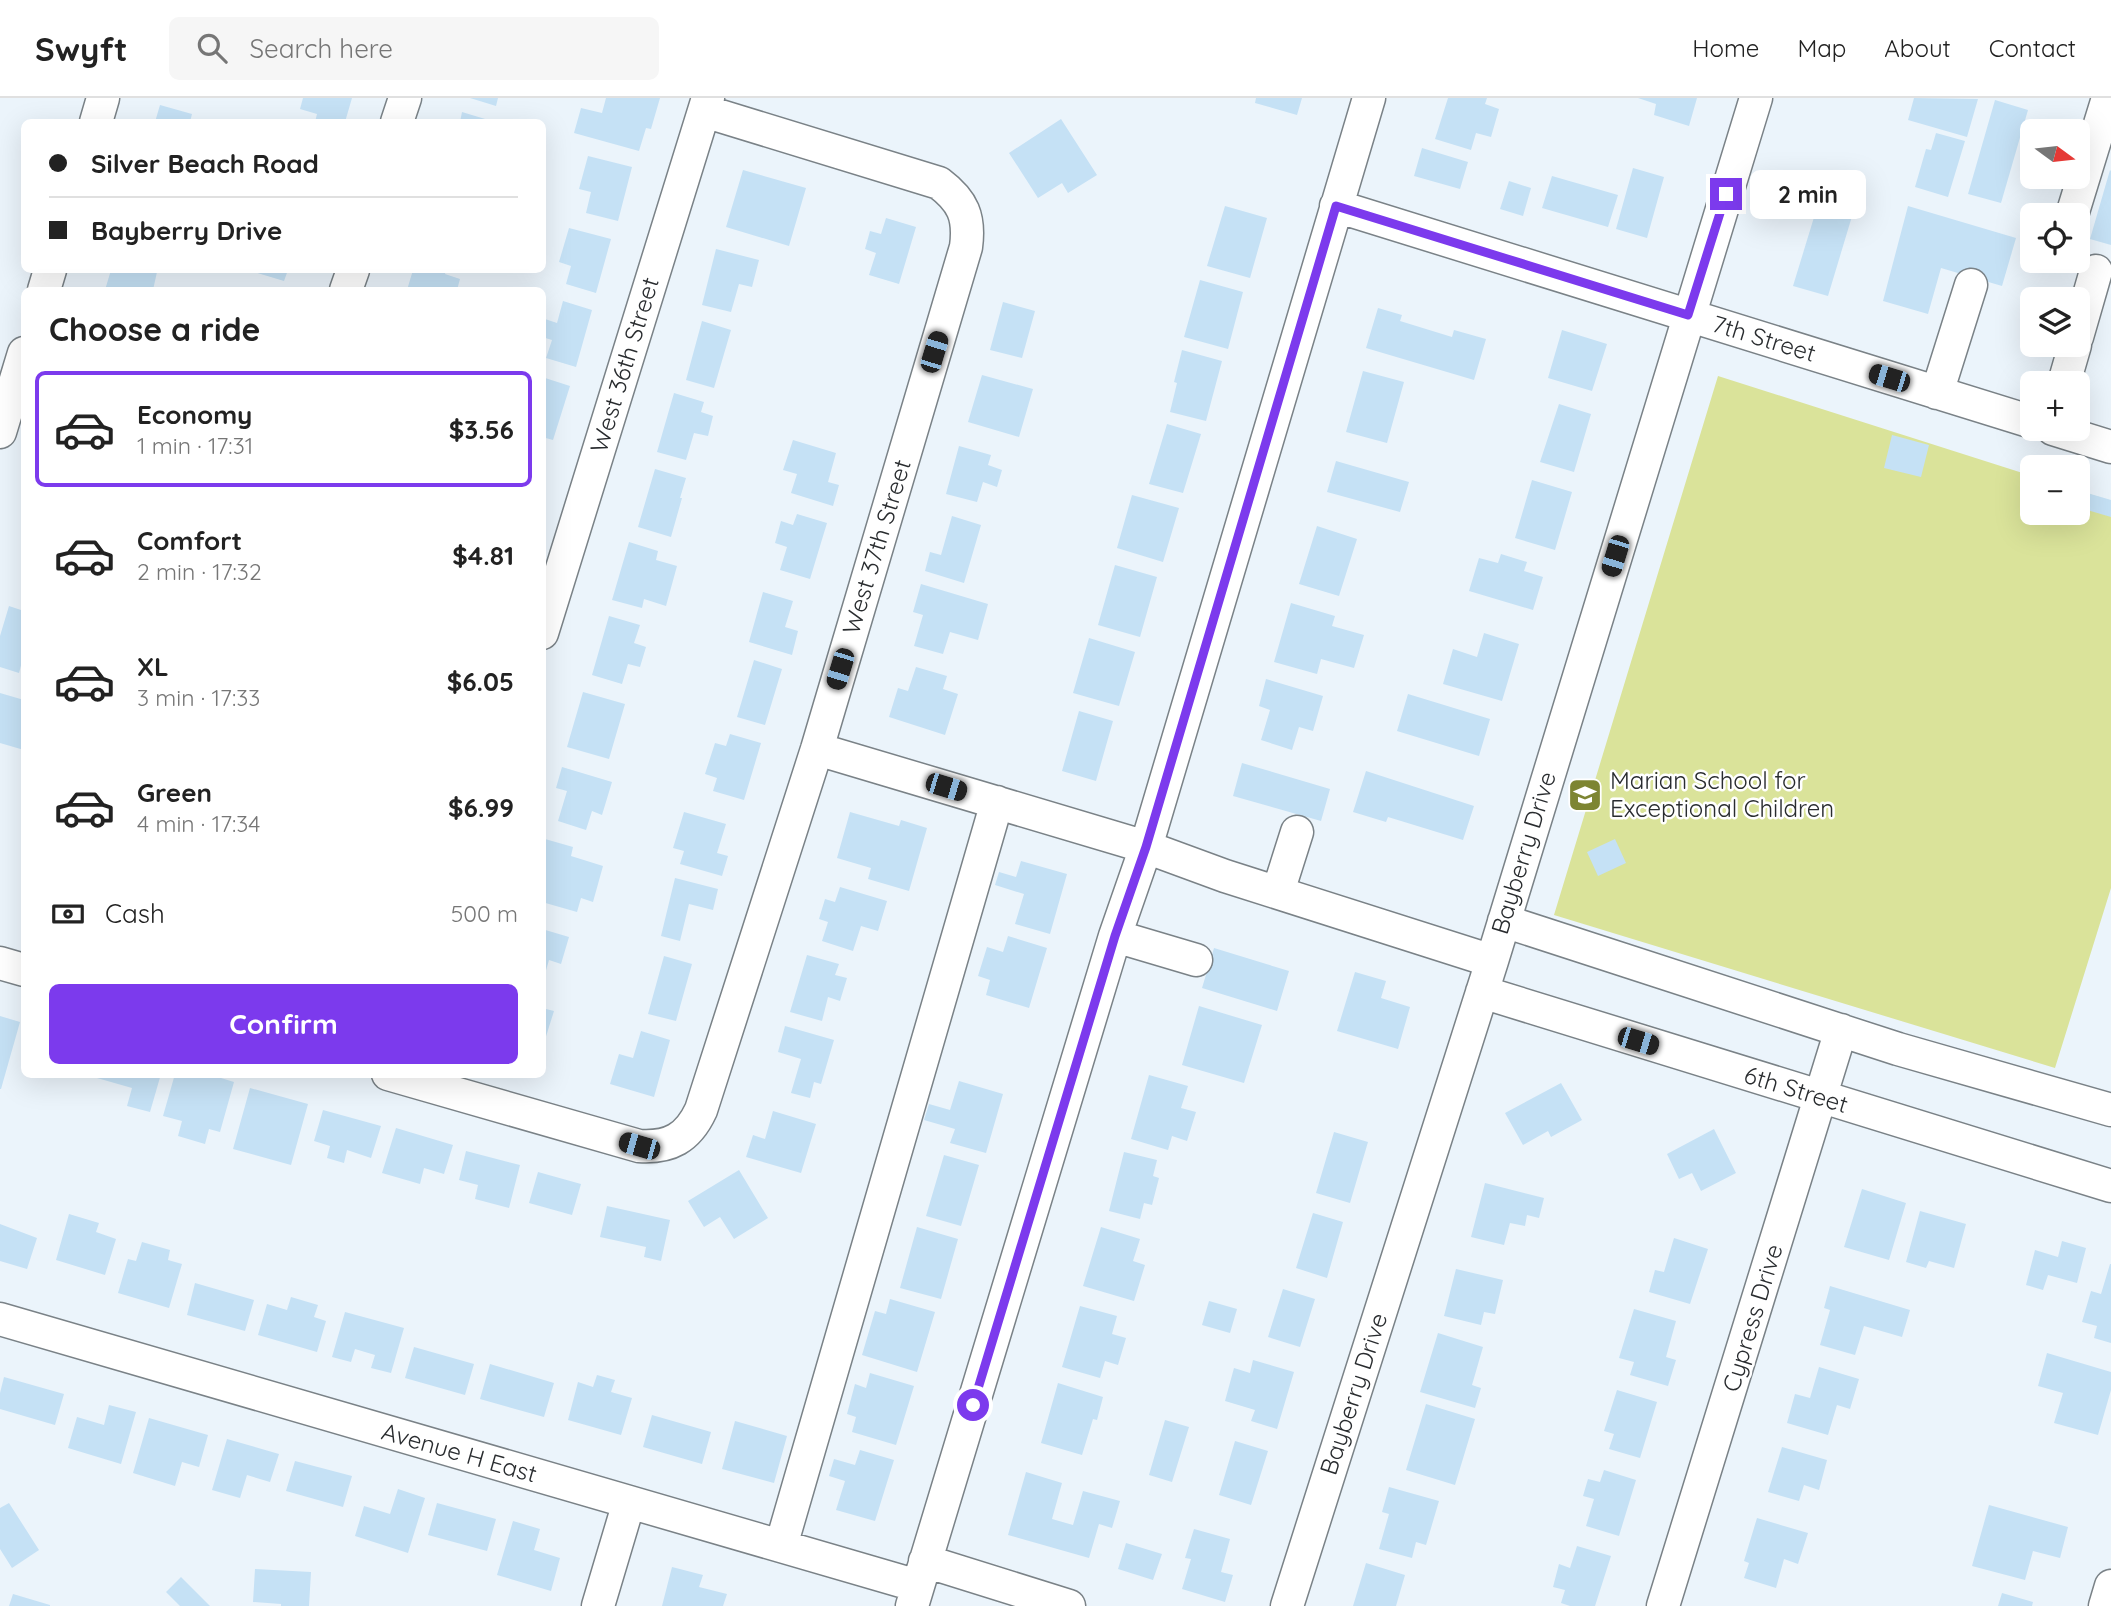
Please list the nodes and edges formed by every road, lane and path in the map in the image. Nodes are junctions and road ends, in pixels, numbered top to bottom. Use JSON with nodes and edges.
{"nodes":[{"id":1,"x":103,"y":98,"type":"edge"},
{"id":2,"x":405,"y":98,"type":"edge"},
{"id":3,"x":1369,"y":98,"type":"edge"},
{"id":4,"x":1756,"y":98,"type":"edge"},
{"id":5,"x":2108,"y":98,"type":"edge"},
{"id":6,"x":706,"y":104,"type":"edge"},
{"id":7,"x":97,"y":119,"type":"edge"},
{"id":8,"x":398,"y":119,"type":"edge"},
{"id":9,"x":2076,"y":203,"type":"edge"},
{"id":10,"x":1336,"y":206,"type":"junction"},
{"id":11,"x":2096,"y":271,"type":"dead end"},
{"id":12,"x":1971,"y":285,"type":"dead end"},
{"id":13,"x":2090,"y":292,"type":"edge"},
{"id":14,"x":1688,"y":315,"type":"junction"},
{"id":15,"x":21,"y":363,"type":"edge"},
{"id":16,"x":1937,"y":393,"type":"junction"},
{"id":17,"x":2020,"y":418,"type":"edge"},
{"id":18,"x":0,"y":432,"type":"edge"},
{"id":19,"x":2090,"y":440,"type":"edge"},
{"id":20,"x":2111,"y":447,"type":"edge"},
{"id":21,"x":546,"y":620,"type":"edge"},
{"id":22,"x":817,"y":748,"type":"junction"},
{"id":23,"x":997,"y":802,"type":"junction"},
{"id":24,"x":1297,"y":832,"type":"dead end"},
{"id":25,"x":1146,"y":847,"type":"junction"},
{"id":26,"x":1278,"y":892,"type":"junction"},
{"id":27,"x":1504,"y":921,"type":"junction"},
{"id":28,"x":1115,"y":936,"type":"junction"},
{"id":29,"x":1196,"y":960,"type":"dead end"},
{"id":30,"x":1492,"y":961,"type":"junction"},
{"id":31,"x":0,"y":963,"type":"edge"},
{"id":32,"x":21,"y":969,"type":"edge"},
{"id":33,"x":1482,"y":992,"type":"junction"},
{"id":34,"x":1841,"y":1030,"type":"junction"},
{"id":35,"x":407,"y":1078,"type":"edge"},
{"id":36,"x":1821,"y":1098,"type":"junction"},
{"id":37,"x":2111,"y":1110,"type":"edge"},
{"id":38,"x":2111,"y":1186,"type":"edge"},
{"id":39,"x":0,"y":1319,"type":"edge"},
{"id":40,"x":629,"y":1502,"type":"junction"},
{"id":41,"x":781,"y":1546,"type":"junction"},
{"id":42,"x":918,"y":1585,"type":"edge"},
{"id":43,"x":2111,"y":1586,"type":"edge"},
{"id":44,"x":597,"y":1606,"type":"edge"},
{"id":45,"x":1069,"y":1606,"type":"edge"},
{"id":46,"x":1287,"y":1606,"type":"edge"},
{"id":47,"x":1663,"y":1606,"type":"edge"},
{"id":48,"x":2105,"y":1606,"type":"edge"}],
"edges":[{"from":1,"to":7,"type":"street"},
{"from":2,"to":8,"type":"street"},
{"from":3,"to":10,"type":"street"},
{"from":4,"to":14,"type":"street","name":"Bayberry Drive"},
{"from":5,"to":9,"type":"street"},
{"from":6,"to":21,"type":"street","name":"West 36th Street"},
{"from":6,"to":22,"type":"street","name":"West 37th Street"},
{"from":10,"to":14,"type":"street","name":"7th Street"},
{"from":10,"to":25,"type":"street"},
{"from":11,"to":13,"type":"street"},
{"from":12,"to":16,"type":"street"},
{"from":14,"to":16,"type":"street","name":"7th Street"},
{"from":14,"to":27,"type":"street","name":"Bayberry Drive"},
{"from":15,"to":18,"type":"street"},
{"from":16,"to":17,"type":"street","name":"7th Street"},
{"from":19,"to":20,"type":"street"},
{"from":22,"to":23,"type":"street"},
{"from":22,"to":35,"type":"street","name":"West 37th Street"},
{"from":23,"to":25,"type":"street"},
{"from":23,"to":41,"type":"street"},
{"from":24,"to":26,"type":"street"},
{"from":25,"to":26,"type":"street"},
{"from":25,"to":28,"type":"street"},
{"from":26,"to":30,"type":"street"},
{"from":27,"to":30,"type":"street","name":"Bayberry Drive"},
{"from":27,"to":34,"type":"street"},
{"from":28,"to":29,"type":"street"},
{"from":28,"to":42,"type":"street"},
{"from":30,"to":33,"type":"street","name":"Bayberry Drive"},
{"from":31,"to":32,"type":"street"},
{"from":33,"to":36,"type":"street","name":"6th Street"},
{"from":33,"to":46,"type":"street","name":"Bayberry Drive"},
{"from":34,"to":36,"type":"street","name":"Cypress Drive"},
{"from":34,"to":37,"type":"street"},
{"from":36,"to":38,"type":"street","name":"6th Street"},
{"from":36,"to":47,"type":"street","name":"Cypress Drive"},
{"from":39,"to":40,"type":"street","name":"Avenue H East"},
{"from":40,"to":41,"type":"street","name":"Avenue H East"},
{"from":40,"to":44,"type":"street"},
{"from":41,"to":42,"type":"street","name":"Avenue H East"},
{"from":42,"to":45,"type":"street","name":"Avenue H East"},
{"from":43,"to":48,"type":"street"}]}
